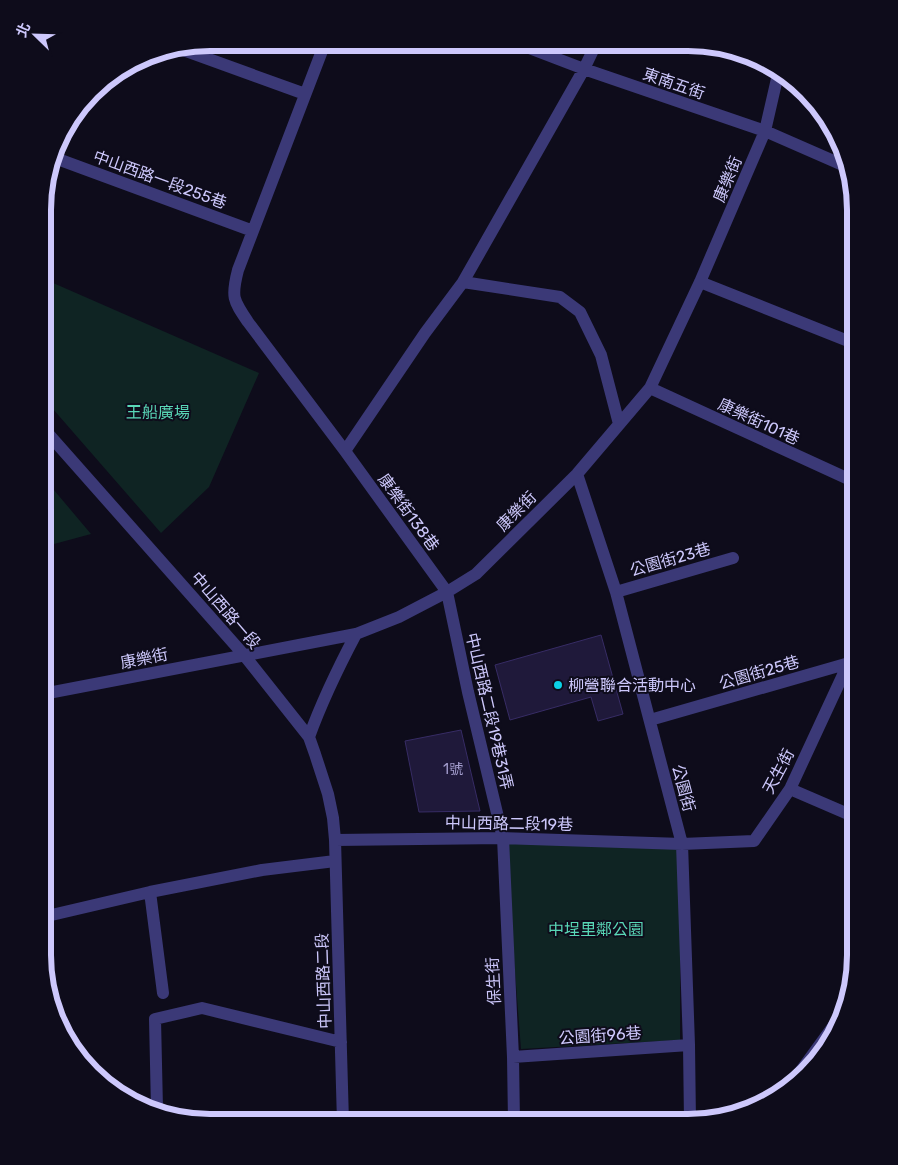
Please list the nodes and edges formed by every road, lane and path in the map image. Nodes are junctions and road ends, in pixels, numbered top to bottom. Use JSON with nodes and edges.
{"nodes":[{"id":1,"x":538,"y":51,"type":"edge"},
{"id":2,"x":593,"y":51,"type":"edge"},
{"id":3,"x":322,"y":52,"type":"edge"},
{"id":4,"x":191,"y":53,"type":"edge"},
{"id":5,"x":584,"y":69,"type":"junction"},
{"id":6,"x":777,"y":79,"type":"edge"},
{"id":7,"x":305,"y":94,"type":"junction"},
{"id":8,"x":765,"y":131,"type":"junction"},
{"id":9,"x":60,"y":160,"type":"edge"},
{"id":10,"x":839,"y":164,"type":"edge"},
{"id":11,"x":253,"y":231,"type":"junction"},
{"id":12,"x":463,"y":282,"type":"junction"},
{"id":13,"x":700,"y":282,"type":"junction"},
{"id":14,"x":847,"y":341,"type":"edge"},
{"id":15,"x":650,"y":388,"type":"junction"},
{"id":16,"x":619,"y":424,"type":"junction"},
{"id":17,"x":51,"y":437,"type":"edge"},
{"id":18,"x":345,"y":451,"type":"junction"},
{"id":19,"x":576,"y":474,"type":"junction"},
{"id":20,"x":847,"y":478,"type":"edge"},
{"id":21,"x":733,"y":558,"type":"dead end"},
{"id":22,"x":447,"y":592,"type":"junction"},
{"id":23,"x":616,"y":592,"type":"junction"},
{"id":24,"x":356,"y":634,"type":"junction"},
{"id":25,"x":244,"y":655,"type":"junction"},
{"id":26,"x":846,"y":664,"type":"edge"},
{"id":27,"x":846,"y":669,"type":"edge"},
{"id":28,"x":51,"y":692,"type":"edge"},
{"id":29,"x":650,"y":720,"type":"junction"},
{"id":30,"x":308,"y":737,"type":"junction"},
{"id":31,"x":790,"y":789,"type":"junction"},
{"id":32,"x":846,"y":813,"type":"edge"},
{"id":33,"x":503,"y":838,"type":"junction"},
{"id":34,"x":335,"y":840,"type":"junction"},
{"id":35,"x":682,"y":844,"type":"junction"},
{"id":36,"x":336,"y":861,"type":"junction"},
{"id":37,"x":150,"y":892,"type":"junction"},
{"id":38,"x":51,"y":914,"type":"edge"},
{"id":39,"x":163,"y":993,"type":"dead end"},
{"id":40,"x":341,"y":1042,"type":"junction"},
{"id":41,"x":689,"y":1045,"type":"junction"},
{"id":42,"x":513,"y":1057,"type":"junction"},
{"id":43,"x":157,"y":1104,"type":"edge"},
{"id":44,"x":343,"y":1114,"type":"edge"},
{"id":45,"x":514,"y":1114,"type":"edge"},
{"id":46,"x":690,"y":1114,"type":"edge"}],
"edges":[{"from":1,"to":5,"type":"street","name":"東南五街"},
{"from":2,"to":5,"type":"street"},
{"from":3,"to":7,"type":"street","name":"康樂街138巷"},
{"from":4,"to":7,"type":"street"},
{"from":5,"to":8,"type":"street","name":"東南五街"},
{"from":5,"to":12,"type":"street"},
{"from":6,"to":8,"type":"street","name":"康樂街"},
{"from":7,"to":11,"type":"street","name":"康樂街138巷"},
{"from":8,"to":10,"type":"street","name":"東南五街"},
{"from":8,"to":13,"type":"street","name":"康樂街"},
{"from":9,"to":11,"type":"street","name":"中山西路一段255巷"},
{"from":11,"to":18,"type":"street","name":"康樂街138巷"},
{"from":12,"to":16,"type":"street"},
{"from":12,"to":18,"type":"street"},
{"from":13,"to":14,"type":"street"},
{"from":13,"to":15,"type":"street","name":"康樂街"},
{"from":15,"to":16,"type":"street","name":"康樂街"},
{"from":15,"to":20,"type":"street","name":"康樂街101巷"},
{"from":16,"to":19,"type":"street","name":"康樂街"},
{"from":17,"to":25,"type":"street","name":"中山西路一段"},
{"from":18,"to":22,"type":"street","name":"康樂街138巷"},
{"from":19,"to":22,"type":"street","name":"康樂街"},
{"from":19,"to":23,"type":"street","name":"公園街"},
{"from":21,"to":23,"type":"street","name":"公園街23巷"},
{"from":22,"to":24,"type":"street","name":"康樂街"},
{"from":22,"to":33,"type":"street","name":"中山西路二段19巷31弄"},
{"from":23,"to":29,"type":"street","name":"公園街"},
{"from":24,"to":25,"type":"street","name":"康樂街"},
{"from":24,"to":30,"type":"street"},
{"from":25,"to":28,"type":"street","name":"康樂街"},
{"from":25,"to":30,"type":"street","name":"中山西路一段"},
{"from":26,"to":29,"type":"street","name":"公園街25巷"},
{"from":27,"to":31,"type":"street","name":"天生街"},
{"from":29,"to":35,"type":"street","name":"公園街"},
{"from":30,"to":34,"type":"street","name":"中山西路一段"},
{"from":31,"to":32,"type":"street"},
{"from":31,"to":35,"type":"street","name":"天生街"},
{"from":33,"to":34,"type":"street","name":"中山西路二段19巷"},
{"from":33,"to":35,"type":"street","name":"中山西路二段19巷"},
{"from":33,"to":42,"type":"street","name":"保生街"},
{"from":34,"to":36,"type":"street","name":"中山西路二段"},
{"from":35,"to":41,"type":"street","name":"公園街"},
{"from":36,"to":37,"type":"street"},
{"from":36,"to":40,"type":"street","name":"中山西路二段"},
{"from":37,"to":38,"type":"street"},
{"from":37,"to":39,"type":"street"},
{"from":40,"to":43,"type":"street"},
{"from":40,"to":44,"type":"street","name":"中山西路二段"},
{"from":41,"to":42,"type":"street","name":"公園街96巷"},
{"from":41,"to":46,"type":"street","name":"公園街"},
{"from":42,"to":45,"type":"street","name":"保生街"}]}
